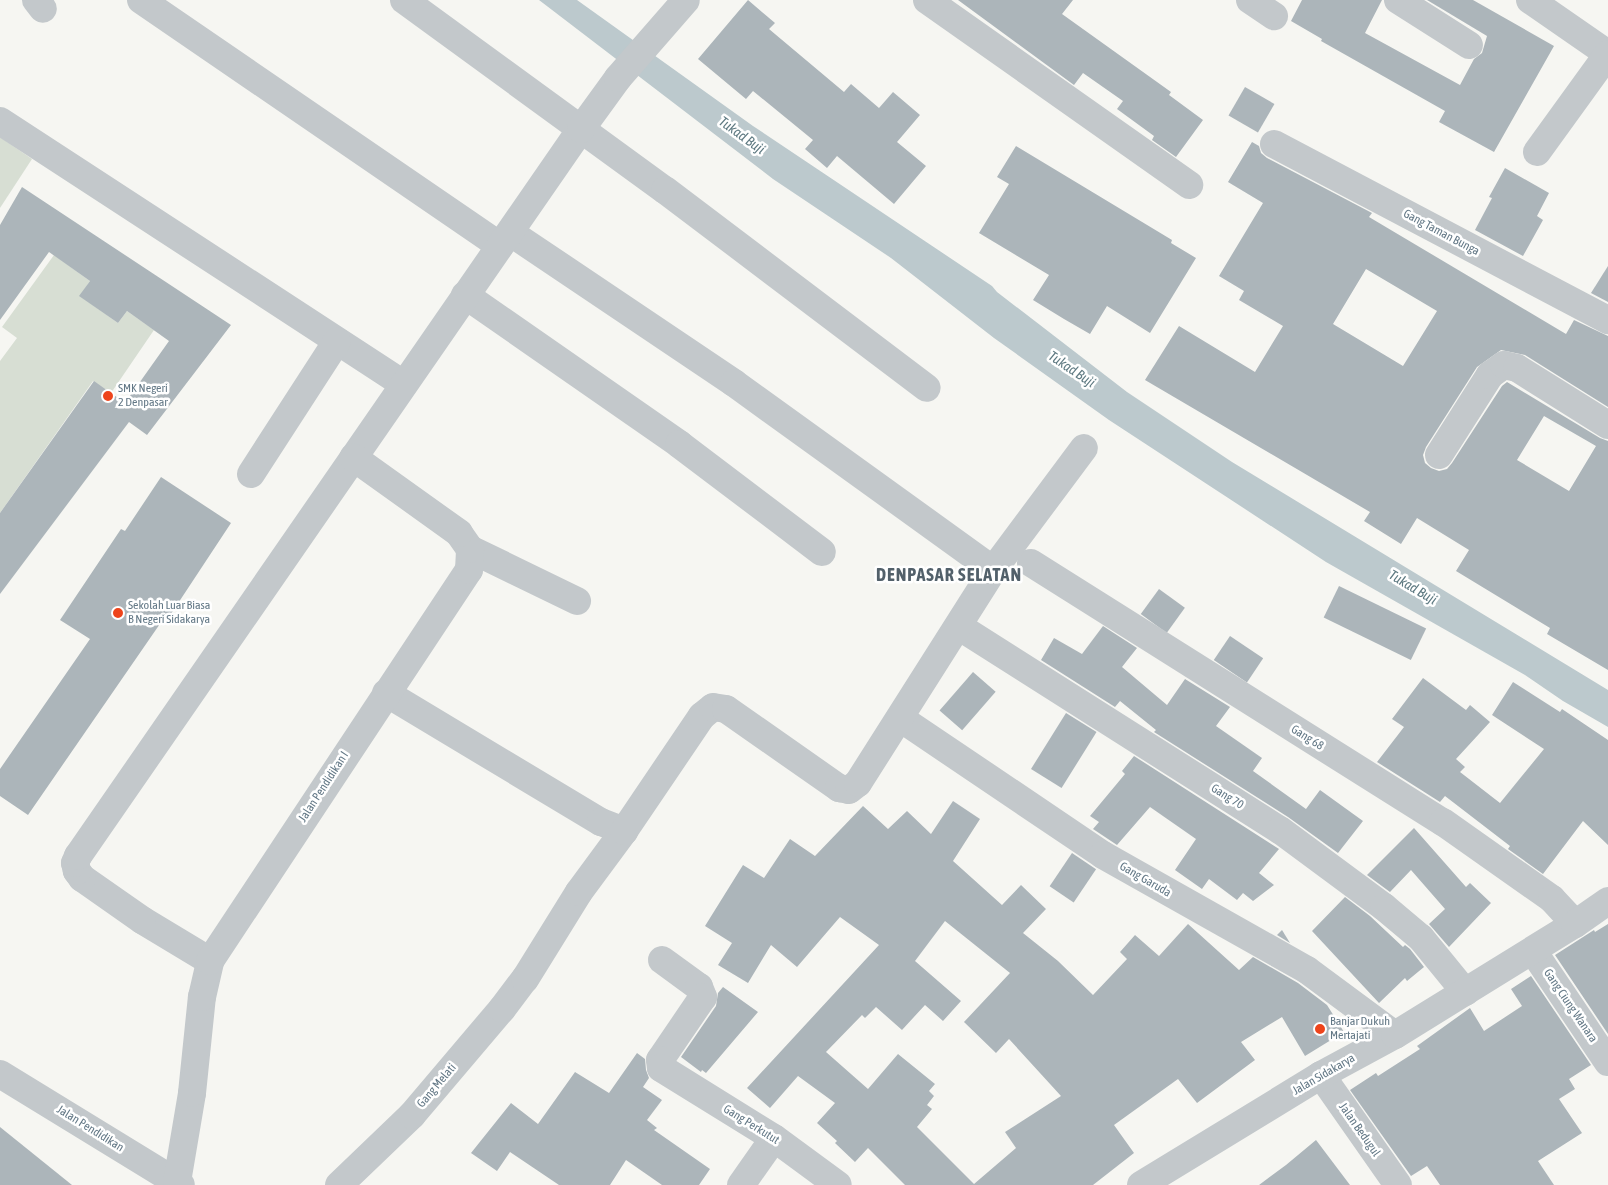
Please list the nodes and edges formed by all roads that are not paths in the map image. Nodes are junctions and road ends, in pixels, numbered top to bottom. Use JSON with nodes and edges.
{"nodes":[{"id":1,"x":142,"y":0,"type":"edge"},
{"id":2,"x":404,"y":0,"type":"edge"},
{"id":3,"x":686,"y":0,"type":"edge"},
{"id":4,"x":927,"y":0,"type":"edge"},
{"id":5,"x":1250,"y":0,"type":"edge"},
{"id":6,"x":1398,"y":0,"type":"edge"},
{"id":7,"x":1530,"y":0,"type":"edge"},
{"id":8,"x":1274,"y":16,"type":"dead end"},
{"id":9,"x":1469,"y":45,"type":"dead end"},
{"id":10,"x":1608,"y":54,"type":"edge"},
{"id":11,"x":0,"y":122,"type":"edge"},
{"id":12,"x":581,"y":129,"type":"junction"},
{"id":13,"x":1274,"y":144,"type":"dead end"},
{"id":14,"x":1537,"y":152,"type":"dead end"},
{"id":15,"x":1189,"y":185,"type":"dead end"},
{"id":16,"x":506,"y":240,"type":"junction"},
{"id":17,"x":465,"y":294,"type":"junction"},
{"id":18,"x":1608,"y":320,"type":"edge"},
{"id":19,"x":337,"y":341,"type":"junction"},
{"id":20,"x":404,"y":384,"type":"junction"},
{"id":21,"x":926,"y":388,"type":"dead end"},
{"id":22,"x":1608,"y":425,"type":"edge"},
{"id":23,"x":1084,"y":448,"type":"dead end"},
{"id":24,"x":1439,"y":455,"type":"dead end"},
{"id":25,"x":353,"y":457,"type":"junction"},
{"id":26,"x":251,"y":474,"type":"dead end"},
{"id":27,"x":470,"y":549,"type":"junction"},
{"id":28,"x":822,"y":552,"type":"dead end"},
{"id":29,"x":1031,"y":563,"type":"dead end"},
{"id":30,"x":993,"y":570,"type":"junction"},
{"id":31,"x":577,"y":601,"type":"dead end"},
{"id":32,"x":966,"y":631,"type":"dead end"},
{"id":33,"x":386,"y":692,"type":"junction"},
{"id":34,"x":900,"y":718,"type":"junction"},
{"id":35,"x":624,"y":831,"type":"junction"},
{"id":36,"x":1608,"y":901,"type":"edge"},
{"id":37,"x":1575,"y":924,"type":"junction"},
{"id":38,"x":1533,"y":950,"type":"junction"},
{"id":39,"x":662,"y":960,"type":"dead end"},
{"id":40,"x":210,"y":961,"type":"junction"},
{"id":41,"x":1465,"y":992,"type":"junction"},
{"id":42,"x":1395,"y":1035,"type":"junction"},
{"id":43,"x":1608,"y":1062,"type":"edge"},
{"id":44,"x":0,"y":1074,"type":"edge"},
{"id":45,"x":1321,"y":1075,"type":"junction"},
{"id":46,"x":774,"y":1138,"type":"junction"},
{"id":47,"x":179,"y":1184,"type":"edge"},
{"id":48,"x":339,"y":1185,"type":"edge"},
{"id":49,"x":741,"y":1185,"type":"edge"},
{"id":50,"x":838,"y":1185,"type":"edge"},
{"id":51,"x":1141,"y":1185,"type":"edge"},
{"id":52,"x":1398,"y":1185,"type":"edge"}],
"edges":[{"from":1,"to":16,"type":"street"},
{"from":2,"to":12,"type":"street"},
{"from":3,"to":12,"type":"street"},
{"from":4,"to":15,"type":"street"},
{"from":5,"to":8,"type":"street"},
{"from":6,"to":9,"type":"street"},
{"from":7,"to":10,"type":"street"},
{"from":10,"to":14,"type":"street"},
{"from":11,"to":19,"type":"street"},
{"from":12,"to":16,"type":"street"},
{"from":12,"to":21,"type":"street"},
{"from":13,"to":18,"type":"street","name":"Gang Taman Bunga"},
{"from":16,"to":17,"type":"street"},
{"from":16,"to":30,"type":"street"},
{"from":17,"to":20,"type":"street"},
{"from":17,"to":28,"type":"street"},
{"from":19,"to":20,"type":"street"},
{"from":19,"to":26,"type":"street"},
{"from":20,"to":25,"type":"street"},
{"from":22,"to":24,"type":"street"},
{"from":23,"to":30,"type":"street"},
{"from":25,"to":27,"type":"street"},
{"from":25,"to":40,"type":"street"},
{"from":27,"to":31,"type":"street"},
{"from":27,"to":33,"type":"street","name":"Jalan Pendidikan I"},
{"from":29,"to":37,"type":"street","name":"Gang 68"},
{"from":30,"to":34,"type":"street"},
{"from":32,"to":41,"type":"street","name":"Gang 70"},
{"from":33,"to":35,"type":"street"},
{"from":33,"to":40,"type":"street","name":"Jalan Pendidikan I"},
{"from":34,"to":35,"type":"street","name":"Gang Melati"},
{"from":34,"to":42,"type":"street","name":"Gang Garuda"},
{"from":35,"to":48,"type":"street","name":"Gang Melati"},
{"from":36,"to":37,"type":"street","name":"Jalan Sidakarya"},
{"from":37,"to":38,"type":"street","name":"Jalan Sidakarya"},
{"from":38,"to":41,"type":"street","name":"Jalan Sidakarya"},
{"from":38,"to":43,"type":"street","name":"Gang Ciung Wanara"},
{"from":39,"to":46,"type":"street","name":"Gang Perkutut"},
{"from":40,"to":47,"type":"street","name":"Jalan Pendidikan I"},
{"from":41,"to":42,"type":"street","name":"Jalan Sidakarya"},
{"from":42,"to":45,"type":"street","name":"Jalan Sidakarya"},
{"from":44,"to":47,"type":"street","name":"Jalan Pendidikan"},
{"from":45,"to":51,"type":"street","name":"Jalan Sidakarya"},
{"from":45,"to":52,"type":"street","name":"Jalan Bedugul"},
{"from":46,"to":49,"type":"street"},
{"from":46,"to":50,"type":"street","name":"Gang Perkutut"}]}
